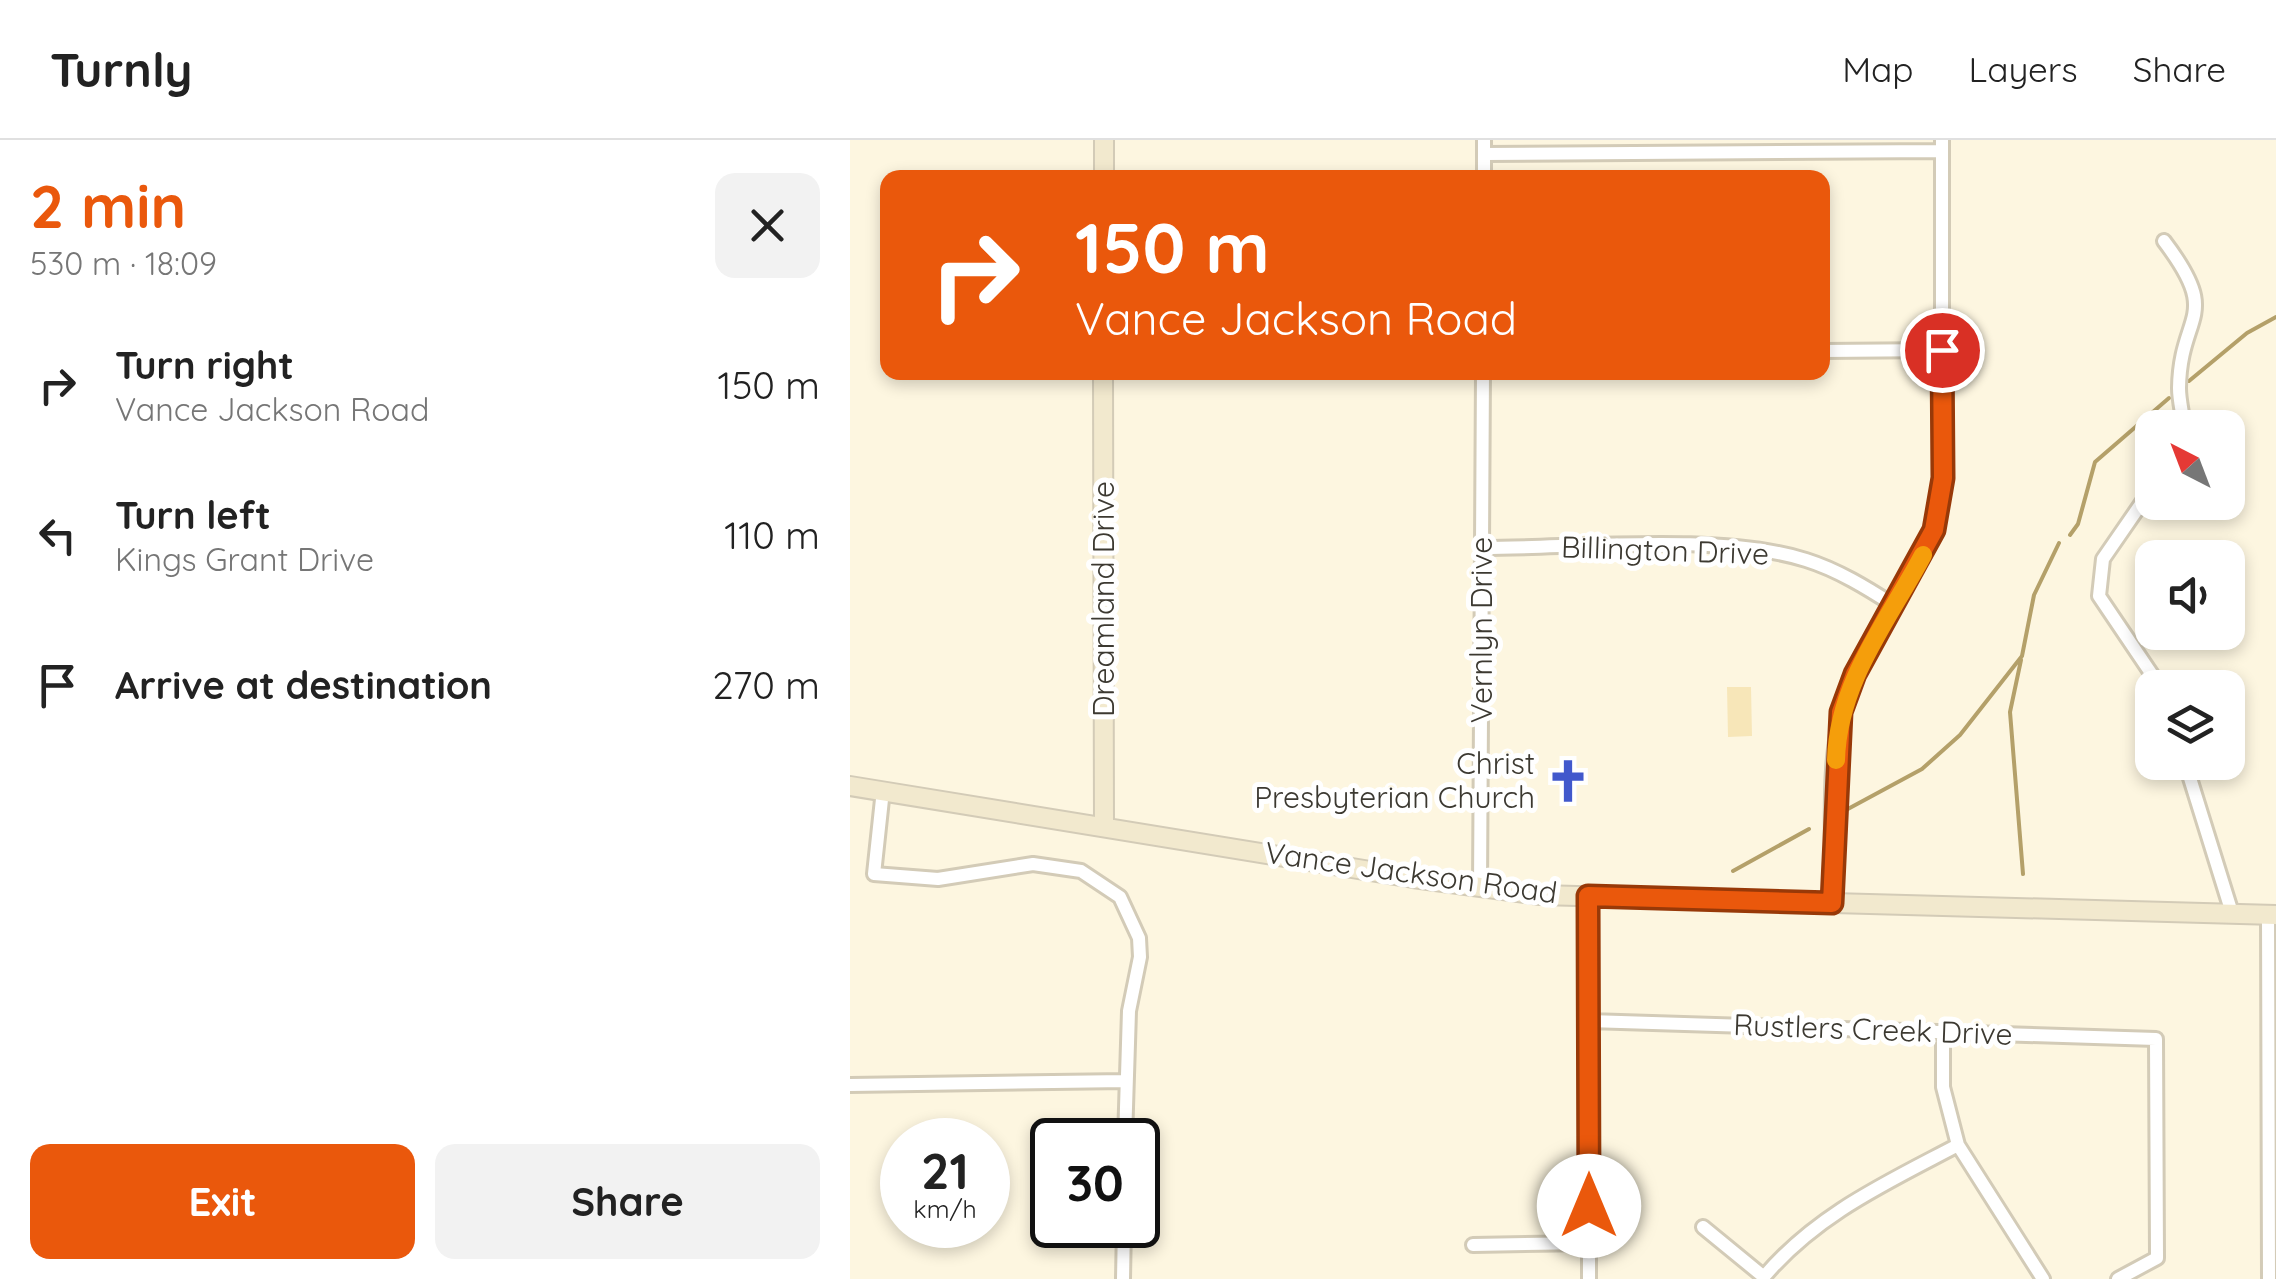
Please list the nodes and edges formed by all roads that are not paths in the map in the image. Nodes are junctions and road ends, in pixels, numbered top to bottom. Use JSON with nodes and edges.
{"nodes":[{"id":1,"x":1104,"y":140,"type":"edge"},
{"id":2,"x":1942,"y":146,"type":"edge"},
{"id":3,"x":1484,"y":147,"type":"edge"},
{"id":4,"x":1104,"y":170,"type":"edge"},
{"id":5,"x":2164,"y":241,"type":"dead end"},
{"id":6,"x":1830,"y":350,"type":"edge"},
{"id":7,"x":1942,"y":350,"type":"junction"},
{"id":8,"x":1103,"y":380,"type":"edge"},
{"id":9,"x":1483,"y":380,"type":"edge"},
{"id":10,"x":2182,"y":410,"type":"edge"},
{"id":11,"x":2135,"y":513,"type":"edge"},
{"id":12,"x":1482,"y":548,"type":"junction"},
{"id":13,"x":1895,"y":606,"type":"junction"},
{"id":14,"x":2148,"y":670,"type":"edge"},
{"id":15,"x":2191,"y":780,"type":"edge"},
{"id":16,"x":850,"y":786,"type":"edge"},
{"id":17,"x":883,"y":790,"type":"junction"},
{"id":18,"x":1104,"y":826,"type":"junction"},
{"id":19,"x":1480,"y":888,"type":"junction"},
{"id":20,"x":1588,"y":896,"type":"junction"},
{"id":21,"x":1832,"y":903,"type":"junction"},
{"id":22,"x":2232,"y":914,"type":"junction"},
{"id":23,"x":2272,"y":915,"type":"edge"},
{"id":24,"x":1589,"y":1021,"type":"junction"},
{"id":25,"x":1943,"y":1032,"type":"junction"},
{"id":26,"x":1126,"y":1081,"type":"junction"},
{"id":27,"x":850,"y":1085,"type":"edge"},
{"id":28,"x":1126,"y":1118,"type":"edge"},
{"id":29,"x":1958,"y":1145,"type":"junction"},
{"id":30,"x":1703,"y":1227,"type":"dead end"},
{"id":31,"x":1589,"y":1243,"type":"junction"},
{"id":32,"x":1473,"y":1244,"type":"dead end"},
{"id":33,"x":1124,"y":1248,"type":"edge"},
{"id":34,"x":1763,"y":1278,"type":"edge"},
{"id":35,"x":1123,"y":1279,"type":"edge"},
{"id":36,"x":1589,"y":1279,"type":"edge"},
{"id":37,"x":2043,"y":1279,"type":"edge"},
{"id":38,"x":2118,"y":1279,"type":"edge"},
{"id":39,"x":2269,"y":1279,"type":"edge"}],
"edges":[{"from":1,"to":4,"type":"main road"},
{"from":2,"to":3,"type":"street"},
{"from":2,"to":7,"type":"street"},
{"from":5,"to":10,"type":"street"},
{"from":6,"to":7,"type":"street"},
{"from":7,"to":13,"type":"street"},
{"from":8,"to":18,"type":"main road","name":"Dreamland Drive"},
{"from":9,"to":12,"type":"street","name":"Vernlyn Drive"},
{"from":11,"to":14,"type":"street"},
{"from":12,"to":13,"type":"street","name":"Billington Drive"},
{"from":12,"to":19,"type":"street","name":"Vernlyn Drive"},
{"from":13,"to":21,"type":"street"},
{"from":15,"to":22,"type":"street"},
{"from":16,"to":17,"type":"main road","name":"Vance Jackson Road"},
{"from":17,"to":18,"type":"main road","name":"Vance Jackson Road"},
{"from":17,"to":26,"type":"street"},
{"from":18,"to":19,"type":"main road","name":"Vance Jackson Road"},
{"from":19,"to":20,"type":"main road","name":"Vance Jackson Road"},
{"from":20,"to":21,"type":"main road","name":"Vance Jackson Road"},
{"from":20,"to":24,"type":"street"},
{"from":21,"to":22,"type":"main road","name":"Vance Jackson Road"},
{"from":22,"to":23,"type":"main road","name":"Vance Jackson Road"},
{"from":23,"to":39,"type":"street"},
{"from":24,"to":25,"type":"street","name":"Rustlers Creek Drive"},
{"from":24,"to":31,"type":"street"},
{"from":25,"to":29,"type":"street"},
{"from":25,"to":38,"type":"street","name":"Rustlers Creek Drive"},
{"from":26,"to":27,"type":"street"},
{"from":26,"to":28,"type":"street"},
{"from":29,"to":34,"type":"street"},
{"from":29,"to":37,"type":"street"},
{"from":30,"to":34,"type":"street"},
{"from":31,"to":32,"type":"street"},
{"from":31,"to":36,"type":"street"},
{"from":33,"to":35,"type":"street"}]}
